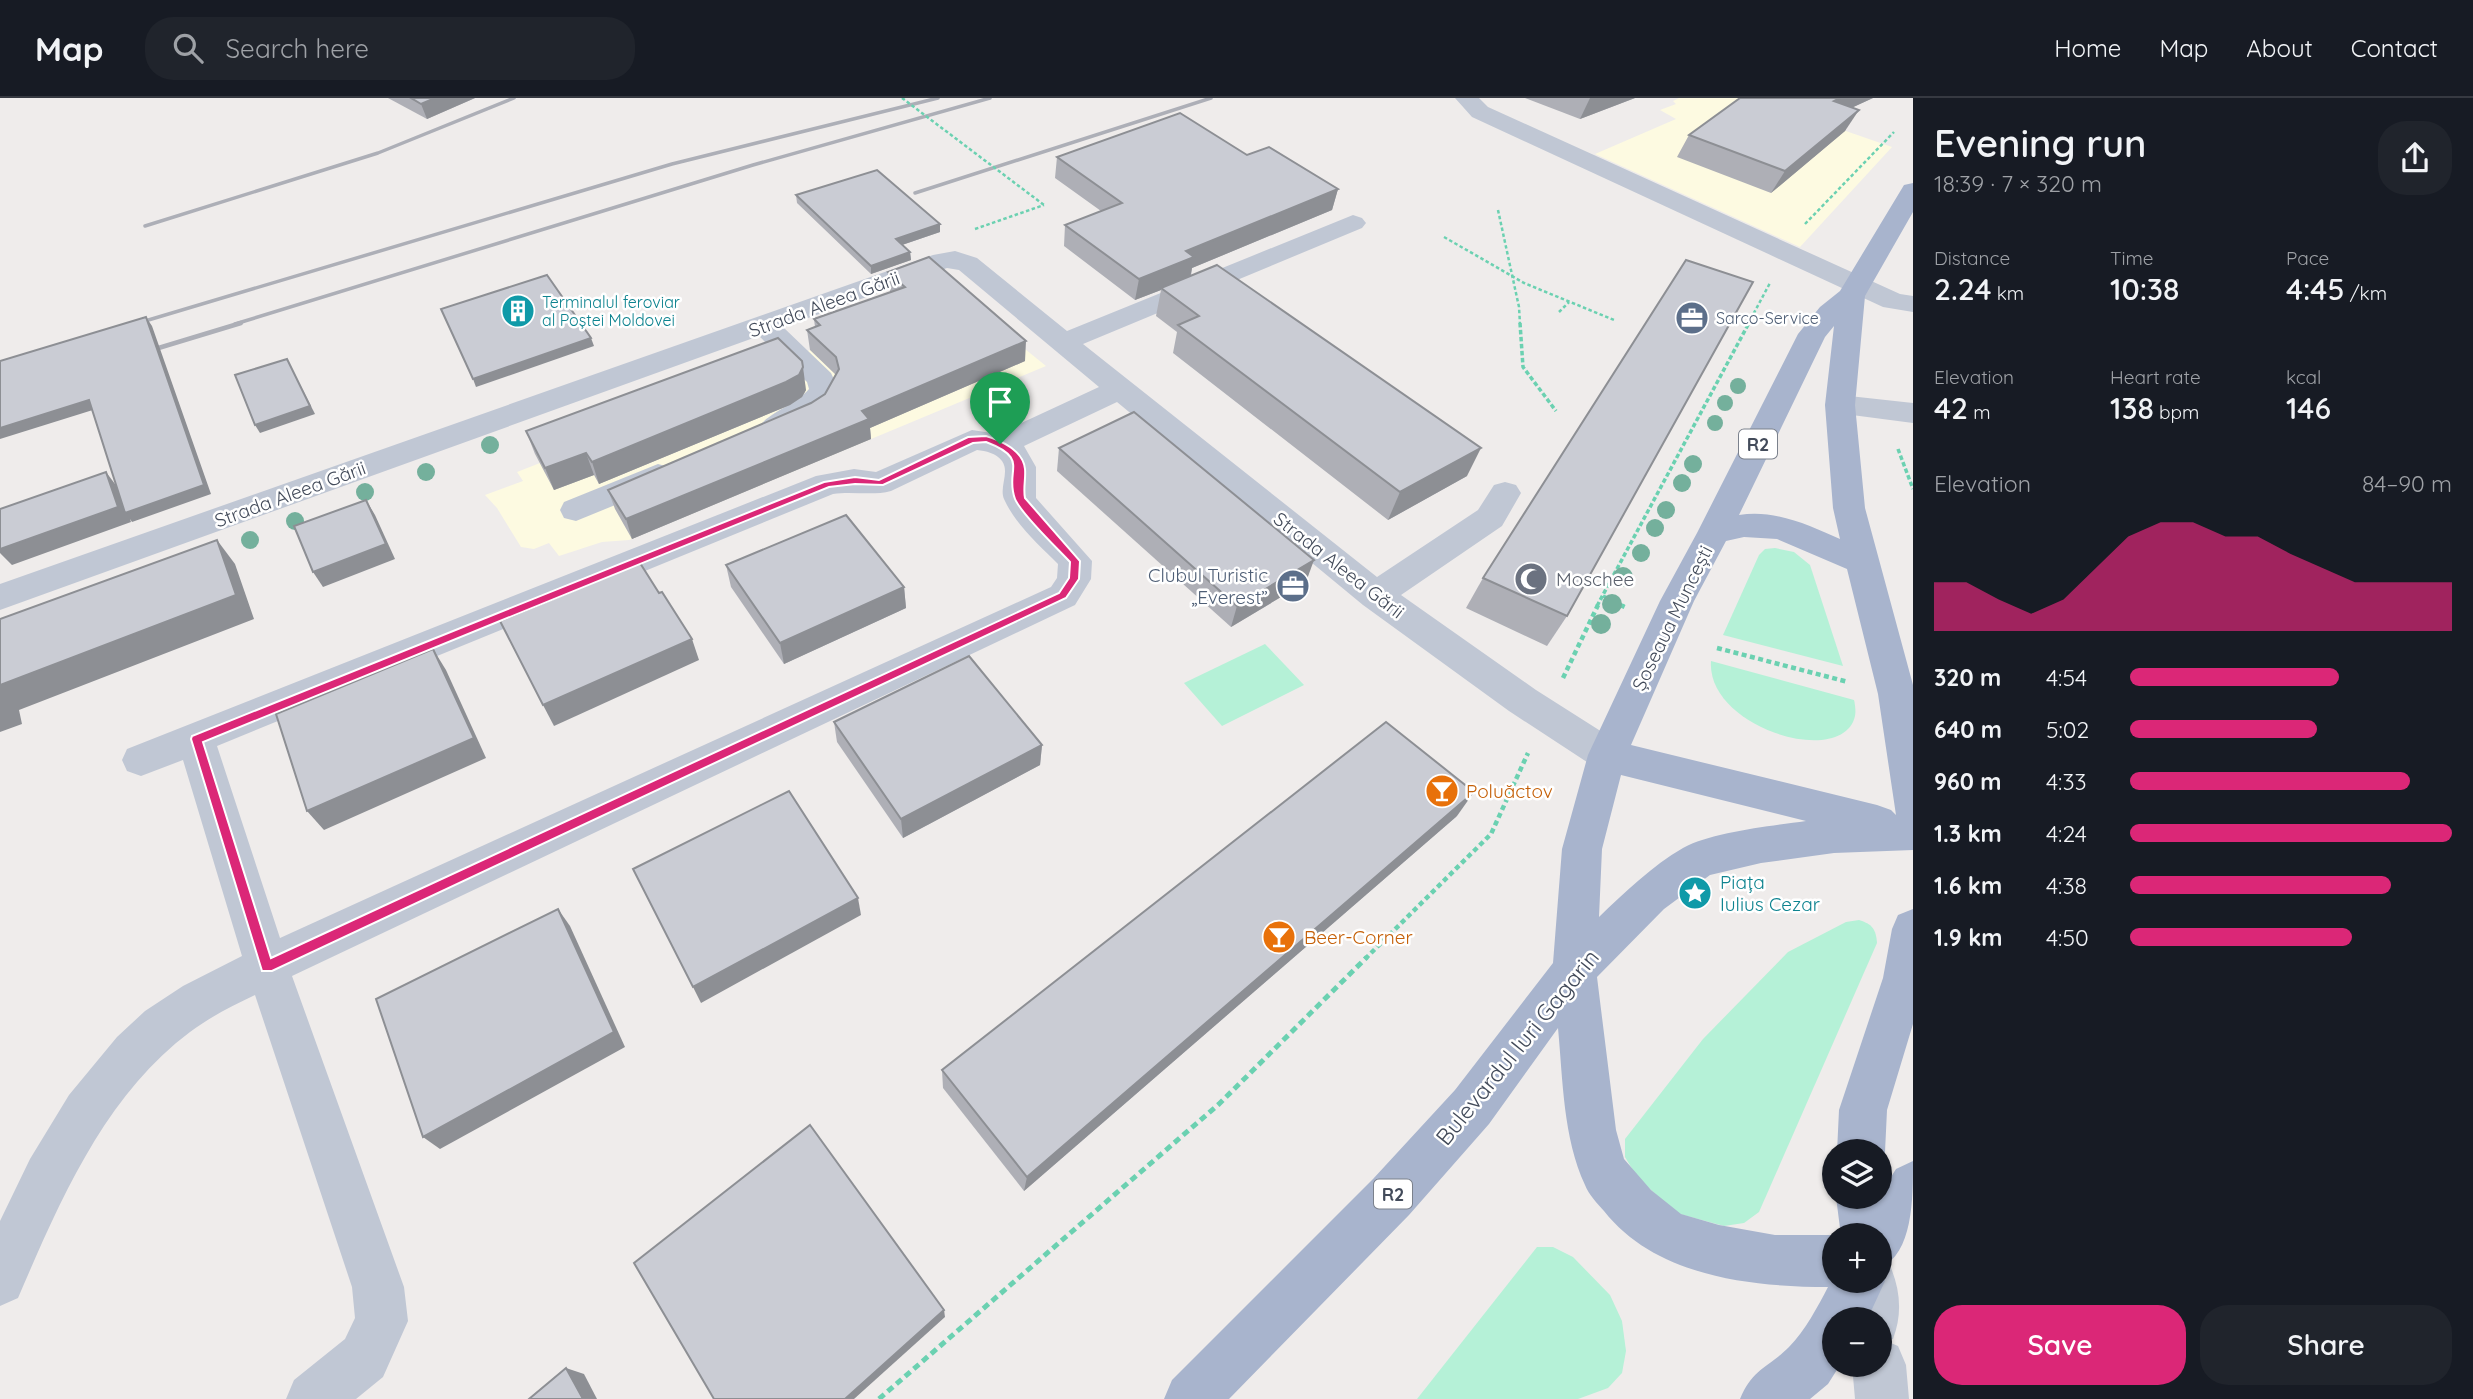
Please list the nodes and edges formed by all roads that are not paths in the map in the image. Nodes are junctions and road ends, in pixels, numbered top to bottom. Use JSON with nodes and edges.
{"nodes":[{"id":1,"x":1466,"y":98,"type":"edge"},
{"id":2,"x":1913,"y":190,"type":"edge"},
{"id":3,"x":1353,"y":223,"type":"dead end"},
{"id":4,"x":1854,"y":290,"type":"junction"},
{"id":5,"x":1913,"y":304,"type":"edge"},
{"id":6,"x":765,"y":326,"type":"junction"},
{"id":7,"x":1064,"y":342,"type":"junction"},
{"id":8,"x":1122,"y":388,"type":"junction"},
{"id":9,"x":1840,"y":405,"type":"junction"},
{"id":10,"x":1913,"y":413,"type":"edge"},
{"id":11,"x":752,"y":436,"type":"edge"},
{"id":12,"x":1000,"y":444,"type":"junction"},
{"id":13,"x":689,"y":462,"type":"edge"},
{"id":14,"x":1505,"y":493,"type":"dead end"},
{"id":15,"x":576,"y":510,"type":"dead end"},
{"id":16,"x":1714,"y":533,"type":"junction"},
{"id":17,"x":1862,"y":562,"type":"junction"},
{"id":18,"x":1375,"y":596,"type":"junction"},
{"id":19,"x":0,"y":597,"type":"edge"},
{"id":20,"x":1905,"y":702,"type":"edge"},
{"id":21,"x":196,"y":739,"type":"junction"},
{"id":22,"x":1607,"y":755,"type":"junction"},
{"id":23,"x":141,"y":760,"type":"dead end"},
{"id":24,"x":1913,"y":809,"type":"edge"},
{"id":25,"x":1913,"y":831,"type":"edge"},
{"id":26,"x":1913,"y":929,"type":"edge"},
{"id":27,"x":267,"y":967,"type":"junction"},
{"id":28,"x":1574,"y":970,"type":"junction"},
{"id":29,"x":1862,"y":1139,"type":"edge"},
{"id":30,"x":1913,"y":1186,"type":"edge"},
{"id":31,"x":1892,"y":1223,"type":"edge"},
{"id":32,"x":1822,"y":1261,"type":"edge"},
{"id":33,"x":0,"y":1280,"type":"edge"},
{"id":34,"x":1822,"y":1346,"type":"edge"},
{"id":35,"x":1880,"y":1377,"type":"edge"},
{"id":36,"x":313,"y":1399,"type":"edge"},
{"id":37,"x":1191,"y":1399,"type":"edge"},
{"id":38,"x":1767,"y":1399,"type":"edge"},
{"id":39,"x":1882,"y":1399,"type":"edge"}],
"edges":[{"from":1,"to":4,"type":"street"},
{"from":2,"to":4,"type":"main road","name":"Șoseaua Muncești","number":"R2"},
{"from":3,"to":7,"type":"street"},
{"from":4,"to":5,"type":"street"},
{"from":4,"to":9,"type":"main road","name":"Șoseaua Muncești","number":"R2"},
{"from":4,"to":16,"type":"main road","name":"Șoseaua Muncești","number":"R2"},
{"from":6,"to":7,"type":"street","name":"Strada Aleea Gării"},
{"from":6,"to":11,"type":"street"},
{"from":6,"to":19,"type":"street","name":"Strada Aleea Gării"},
{"from":7,"to":8,"type":"street","name":"Strada Aleea Gării"},
{"from":8,"to":12,"type":"street"},
{"from":8,"to":18,"type":"street","name":"Strada Aleea Gării"},
{"from":9,"to":10,"type":"street"},
{"from":9,"to":17,"type":"main road","name":"Șoseaua Muncești","number":"R2"},
{"from":12,"to":21,"type":"street"},
{"from":12,"to":27,"type":"street"},
{"from":13,"to":15,"type":"street"},
{"from":14,"to":18,"type":"street"},
{"from":16,"to":17,"type":"main road"},
{"from":16,"to":22,"type":"main road","name":"Șoseaua Muncești","number":"R2"},
{"from":17,"to":20,"type":"main road","name":"Șoseaua Muncești","number":"R2"},
{"from":18,"to":22,"type":"street","name":"Strada Aleea Gării"},
{"from":20,"to":24,"type":"main road","name":"Șoseaua Muncești","number":"R2"},
{"from":21,"to":23,"type":"street"},
{"from":21,"to":27,"type":"street"},
{"from":22,"to":25,"type":"main road"},
{"from":22,"to":28,"type":"main road","name":"Șoseaua Muncești","number":"R2"},
{"from":25,"to":28,"type":"main road","name":"Bulevardul Iuri Gagarin"},
{"from":26,"to":29,"type":"main road"},
{"from":27,"to":33,"type":"street"},
{"from":27,"to":36,"type":"street"},
{"from":28,"to":32,"type":"main road","name":"Șoseaua Muncești"},
{"from":28,"to":37,"type":"main road","name":"Bulevardul Iuri Gagarin","number":"R2"},
{"from":30,"to":31,"type":"main road"},
{"from":34,"to":38,"type":"main road"},
{"from":35,"to":39,"type":"street"}]}
